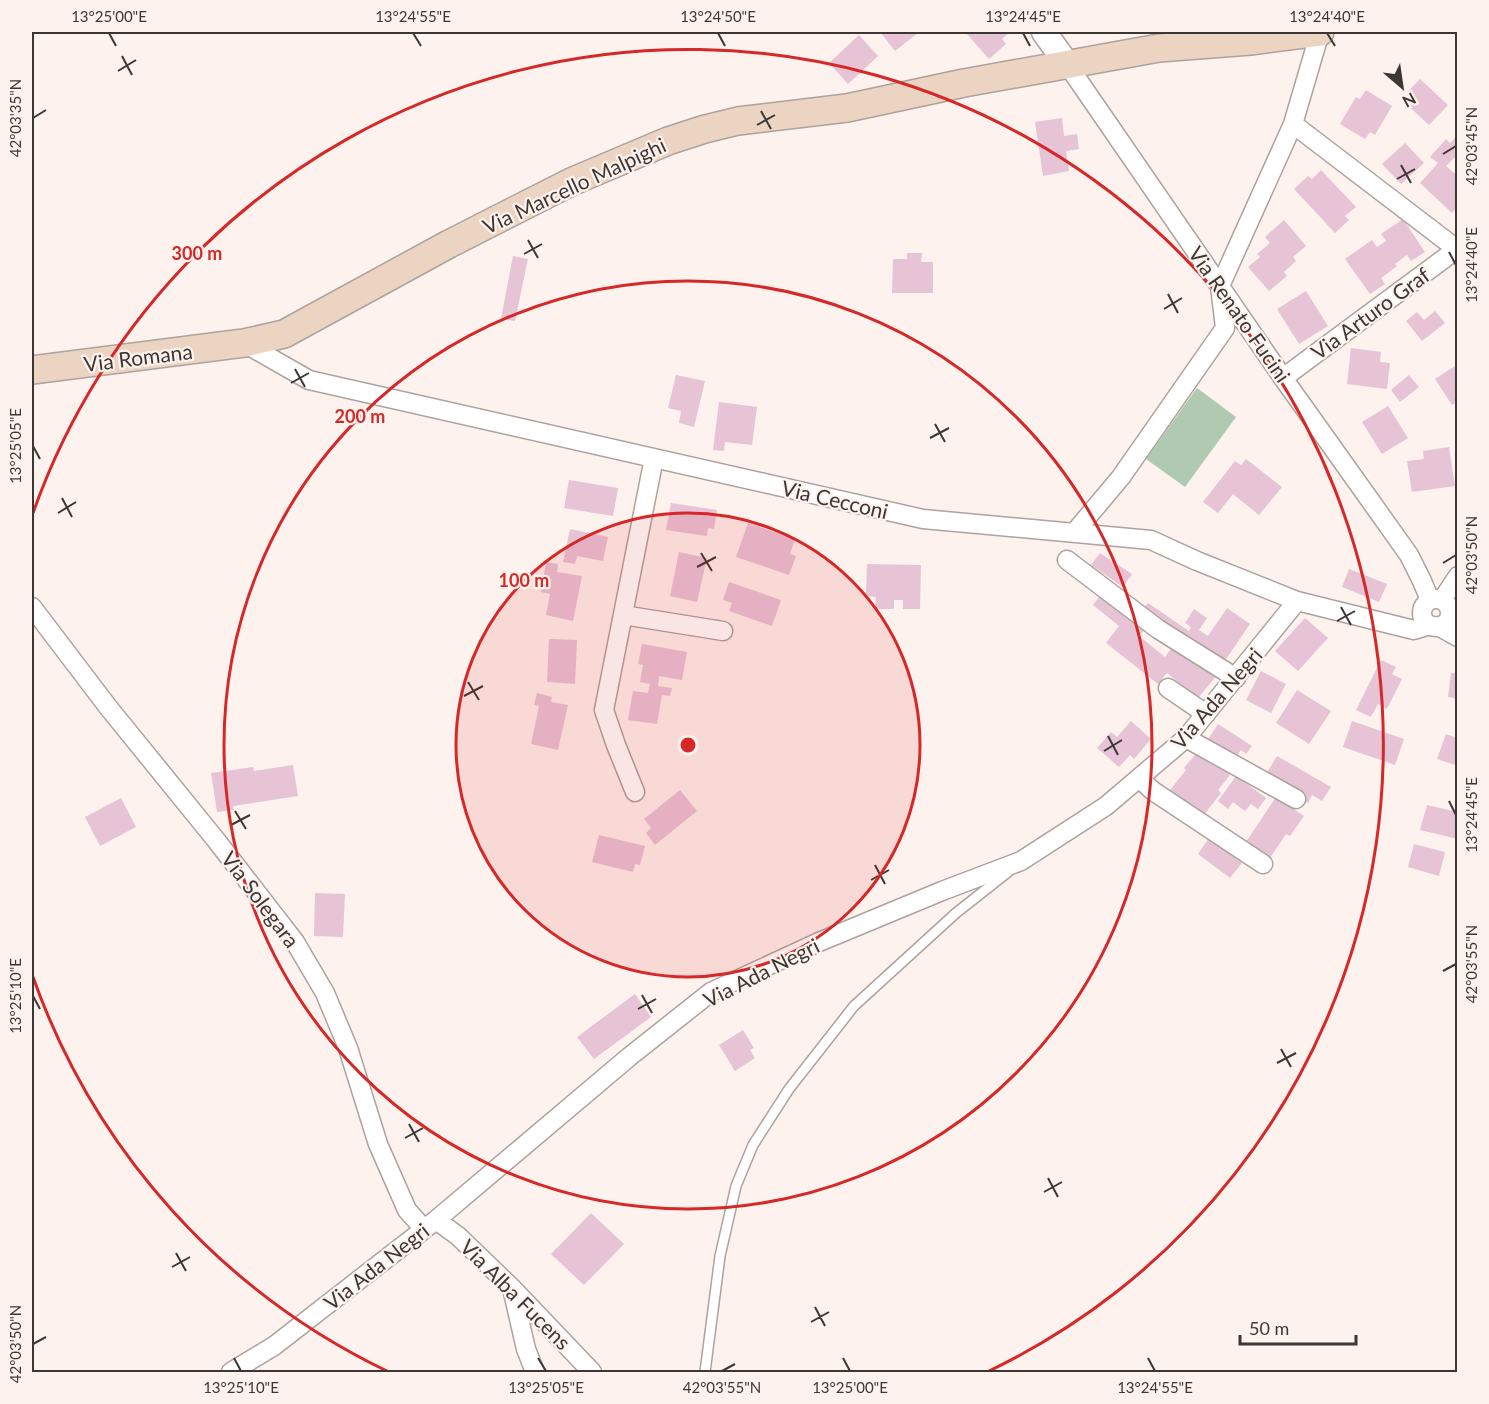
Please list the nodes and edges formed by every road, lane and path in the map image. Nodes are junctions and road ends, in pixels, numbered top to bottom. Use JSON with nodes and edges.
{"nodes":[{"id":1,"x":1044,"y":32,"type":"edge"},
{"id":2,"x":1320,"y":32,"type":"edge"},
{"id":3,"x":1251,"y":36,"type":"edge"},
{"id":4,"x":1067,"y":64,"type":"junction"},
{"id":5,"x":1293,"y":124,"type":"junction"},
{"id":6,"x":1457,"y":249,"type":"edge"},
{"id":7,"x":1220,"y":286,"type":"junction"},
{"id":8,"x":244,"y":343,"type":"junction"},
{"id":9,"x":32,"y":370,"type":"edge"},
{"id":10,"x":1283,"y":378,"type":"junction"},
{"id":11,"x":654,"y":458,"type":"junction"},
{"id":12,"x":1074,"y":533,"type":"junction"},
{"id":13,"x":1067,"y":560,"type":"dead end"},
{"id":14,"x":1458,"y":576,"type":"edge"},
{"id":15,"x":1436,"y":600,"type":"junction"},
{"id":16,"x":1297,"y":601,"type":"junction"},
{"id":17,"x":32,"y":607,"type":"edge"},
{"id":18,"x":623,"y":615,"type":"junction"},
{"id":19,"x":1434,"y":626,"type":"junction"},
{"id":20,"x":723,"y":631,"type":"dead end"},
{"id":21,"x":1458,"y":637,"type":"edge"},
{"id":22,"x":1236,"y":678,"type":"junction"},
{"id":23,"x":1168,"y":688,"type":"dead end"},
{"id":24,"x":1206,"y":714,"type":"junction"},
{"id":25,"x":1186,"y":738,"type":"junction"},
{"id":26,"x":1139,"y":778,"type":"junction"},
{"id":27,"x":635,"y":792,"type":"dead end"},
{"id":28,"x":1296,"y":799,"type":"dead end"},
{"id":29,"x":1021,"y":861,"type":"junction"},
{"id":30,"x":1263,"y":864,"type":"dead end"},
{"id":31,"x":430,"y":1225,"type":"junction"},
{"id":32,"x":513,"y":1288,"type":"junction"},
{"id":33,"x":231,"y":1372,"type":"edge"},
{"id":34,"x":535,"y":1372,"type":"edge"},
{"id":35,"x":592,"y":1372,"type":"edge"},
{"id":36,"x":705,"y":1372,"type":"edge"}],
"edges":[{"from":1,"to":4,"type":"street","name":"Via Renato Fucini"},
{"from":2,"to":3,"type":"main road","name":"Via Marcello Malpighi"},
{"from":2,"to":5,"type":"street"},
{"from":3,"to":4,"type":"main road","name":"Via Marcello Malpighi"},
{"from":4,"to":7,"type":"street","name":"Via Renato Fucini"},
{"from":4,"to":8,"type":"main road","name":"Via Marcello Malpighi"},
{"from":5,"to":6,"type":"street"},
{"from":5,"to":7,"type":"street"},
{"from":6,"to":10,"type":"street","name":"Via Arturo Graf"},
{"from":7,"to":10,"type":"street","name":"Via Renato Fucini"},
{"from":7,"to":12,"type":"street"},
{"from":8,"to":9,"type":"main road","name":"Via Romana"},
{"from":8,"to":11,"type":"street","name":"Via Cecconi"},
{"from":10,"to":15,"type":"street","name":"Via Renato Fucini"},
{"from":11,"to":12,"type":"street","name":"Via Cecconi"},
{"from":11,"to":18,"type":"street"},
{"from":12,"to":16,"type":"street","name":"Via Cecconi"},
{"from":13,"to":22,"type":"street"},
{"from":14,"to":15,"type":"street"},
{"from":15,"to":19,"type":"street"},
{"from":16,"to":19,"type":"street","name":"Via Cecconi"},
{"from":16,"to":22,"type":"street","name":"Via Ada Negri"},
{"from":17,"to":31,"type":"street","name":"Via Solegara"},
{"from":18,"to":20,"type":"street"},
{"from":18,"to":27,"type":"street"},
{"from":19,"to":21,"type":"street"},
{"from":22,"to":24,"type":"street","name":"Via Ada Negri"},
{"from":23,"to":24,"type":"street"},
{"from":24,"to":25,"type":"street","name":"Via Ada Negri"},
{"from":25,"to":26,"type":"street","name":"Via Ada Negri"},
{"from":25,"to":28,"type":"street"},
{"from":26,"to":29,"type":"street","name":"Via Ada Negri"},
{"from":26,"to":30,"type":"street"},
{"from":29,"to":31,"type":"street","name":"Via Ada Negri"},
{"from":29,"to":36,"type":"lane"},
{"from":31,"to":32,"type":"street","name":"Via Alba Fucens"},
{"from":31,"to":33,"type":"street","name":"Via Ada Negri"},
{"from":32,"to":34,"type":"street"},
{"from":32,"to":35,"type":"street","name":"Via Alba Fucens"}]}
